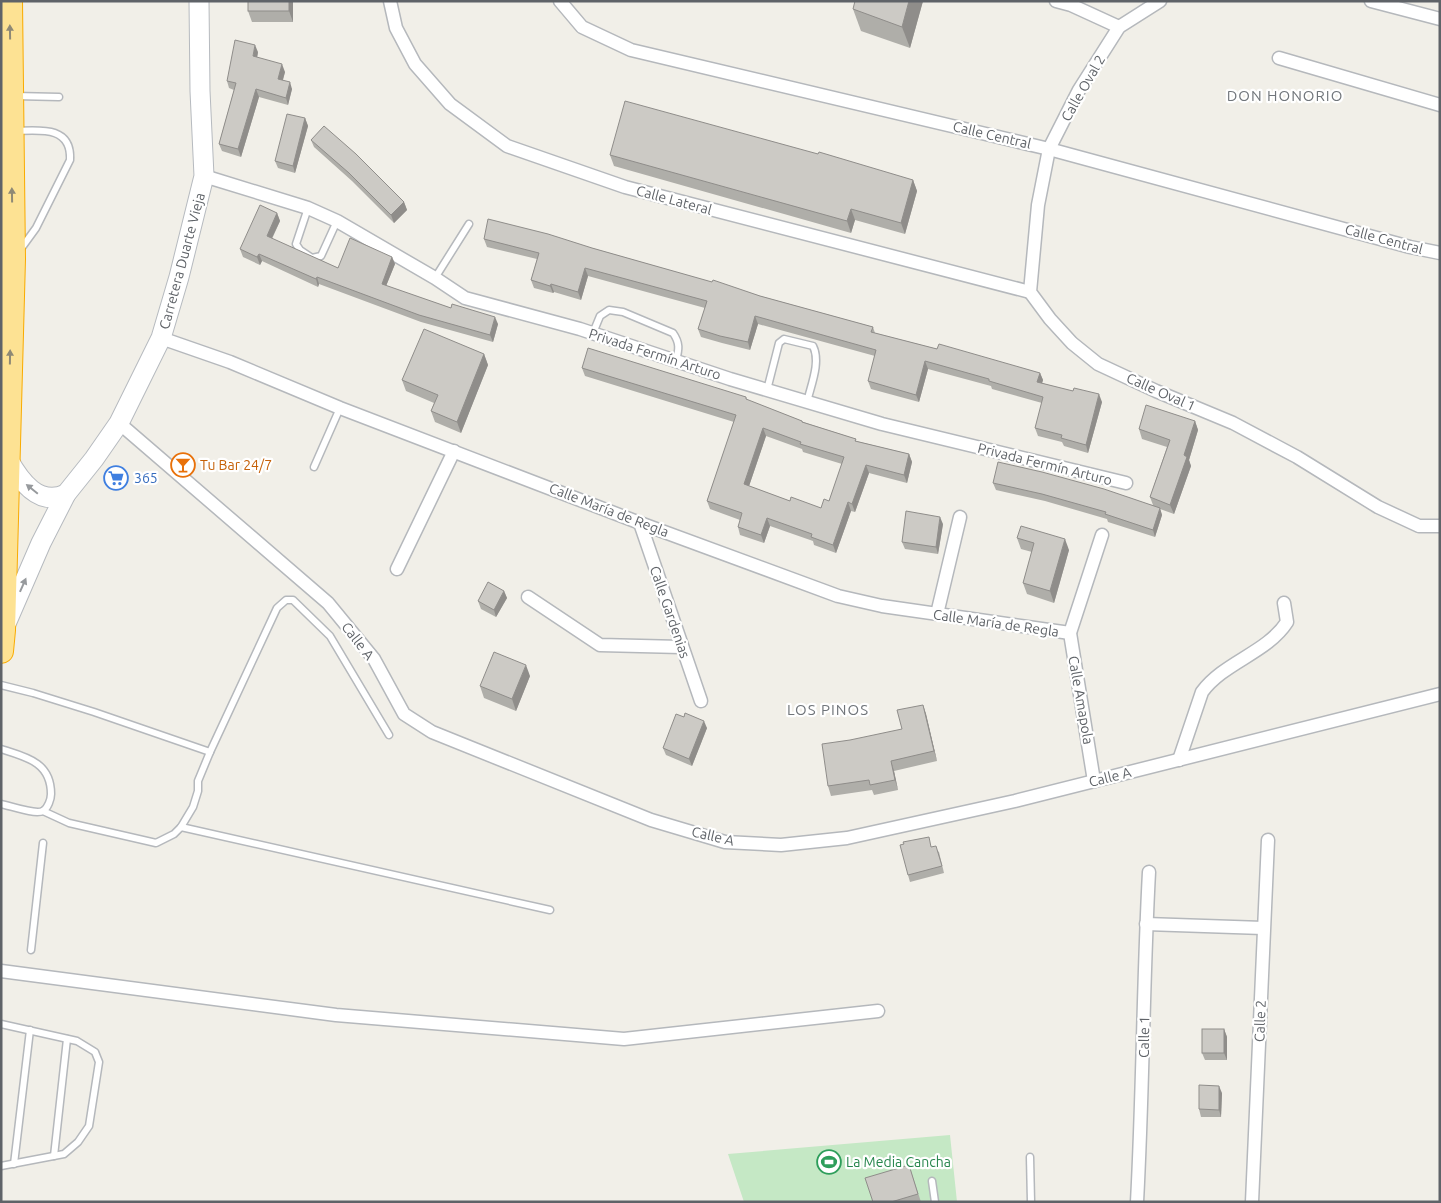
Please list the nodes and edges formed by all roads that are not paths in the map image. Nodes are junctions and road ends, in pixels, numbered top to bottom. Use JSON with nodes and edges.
{"nodes":[{"id":1,"x":10,"y":1,"type":"edge"},
{"id":2,"x":199,"y":1,"type":"edge"},
{"id":3,"x":390,"y":1,"type":"edge"},
{"id":4,"x":560,"y":1,"type":"edge"},
{"id":5,"x":1056,"y":1,"type":"edge"},
{"id":6,"x":1160,"y":1,"type":"edge"},
{"id":7,"x":1371,"y":1,"type":"edge"},
{"id":8,"x":1440,"y":19,"type":"edge"},
{"id":9,"x":1119,"y":27,"type":"junction"},
{"id":10,"x":1279,"y":58,"type":"dead end"},
{"id":11,"x":11,"y":96,"type":"junction"},
{"id":12,"x":59,"y":97,"type":"dead end"},
{"id":13,"x":1440,"y":105,"type":"edge"},
{"id":14,"x":11,"y":131,"type":"junction"},
{"id":15,"x":1048,"y":149,"type":"junction"},
{"id":16,"x":204,"y":176,"type":"junction"},
{"id":17,"x":308,"y":208,"type":"junction"},
{"id":18,"x":337,"y":221,"type":"junction"},
{"id":19,"x":469,"y":224,"type":"dead end"},
{"id":20,"x":1438,"y":255,"type":"edge"},
{"id":21,"x":13,"y":259,"type":"junction"},
{"id":22,"x":435,"y":278,"type":"junction"},
{"id":23,"x":1030,"y":292,"type":"junction"},
{"id":24,"x":593,"y":334,"type":"junction"},
{"id":25,"x":161,"y":338,"type":"junction"},
{"id":26,"x":676,"y":361,"type":"junction"},
{"id":27,"x":767,"y":390,"type":"junction"},
{"id":28,"x":807,"y":402,"type":"junction"},
{"id":29,"x":340,"y":408,"type":"junction"},
{"id":30,"x":119,"y":423,"type":"junction"},
{"id":31,"x":454,"y":451,"type":"junction"},
{"id":32,"x":8,"y":459,"type":"junction"},
{"id":33,"x":314,"y":467,"type":"dead end"},
{"id":34,"x":1126,"y":483,"type":"dead end"},
{"id":35,"x":66,"y":494,"type":"junction"},
{"id":36,"x":960,"y":517,"type":"dead end"},
{"id":37,"x":640,"y":522,"type":"junction"},
{"id":38,"x":1440,"y":526,"type":"edge"},
{"id":39,"x":1102,"y":535,"type":"dead end"},
{"id":40,"x":397,"y":569,"type":"dead end"},
{"id":41,"x":528,"y":597,"type":"dead end"},
{"id":42,"x":1284,"y":603,"type":"dead end"},
{"id":43,"x":938,"y":614,"type":"junction"},
{"id":44,"x":1070,"y":633,"type":"junction"},
{"id":45,"x":2,"y":640,"type":"edge"},
{"id":46,"x":681,"y":647,"type":"junction"},
{"id":47,"x":1,"y":685,"type":"edge"},
{"id":48,"x":1440,"y":694,"type":"edge"},
{"id":49,"x":701,"y":701,"type":"dead end"},
{"id":50,"x":389,"y":735,"type":"dead end"},
{"id":51,"x":1,"y":750,"type":"edge"},
{"id":52,"x":210,"y":752,"type":"junction"},
{"id":53,"x":1179,"y":760,"type":"junction"},
{"id":54,"x":1094,"y":781,"type":"junction"},
{"id":55,"x":1,"y":804,"type":"edge"},
{"id":56,"x":43,"y":811,"type":"junction"},
{"id":57,"x":181,"y":827,"type":"junction"},
{"id":58,"x":1268,"y":840,"type":"dead end"},
{"id":59,"x":43,"y":843,"type":"dead end"},
{"id":60,"x":1149,"y":872,"type":"dead end"},
{"id":61,"x":550,"y":910,"type":"dead end"},
{"id":62,"x":1146,"y":924,"type":"junction"},
{"id":63,"x":1264,"y":928,"type":"junction"},
{"id":64,"x":31,"y":950,"type":"dead end"},
{"id":65,"x":1,"y":971,"type":"edge"},
{"id":66,"x":878,"y":1011,"type":"dead end"},
{"id":67,"x":1,"y":1024,"type":"edge"},
{"id":68,"x":30,"y":1030,"type":"junction"},
{"id":69,"x":67,"y":1038,"type":"junction"},
{"id":70,"x":54,"y":1156,"type":"junction"},
{"id":71,"x":1030,"y":1157,"type":"dead end"},
{"id":72,"x":14,"y":1164,"type":"junction"},
{"id":73,"x":1,"y":1166,"type":"edge"},
{"id":74,"x":932,"y":1181,"type":"dead end"},
{"id":75,"x":935,"y":1202,"type":"edge"},
{"id":76,"x":1031,"y":1202,"type":"edge"},
{"id":77,"x":1137,"y":1202,"type":"edge"},
{"id":78,"x":1252,"y":1202,"type":"edge"}],
"edges":[{"from":11,"to":1,"type":"highway","one_way":true},
{"from":2,"to":16,"type":"main road","name":"Carretera Duarte Vieja"},
{"from":3,"to":23,"type":"street","name":"Calle Lateral"},
{"from":4,"to":15,"type":"street","name":"Calle Central"},
{"from":5,"to":9,"type":"street"},
{"from":6,"to":9,"type":"street","name":"Calle Oval 2"},
{"from":7,"to":8,"type":"street"},
{"from":9,"to":15,"type":"street","name":"Calle Oval 2"},
{"from":10,"to":13,"type":"street"},
{"from":11,"to":12,"type":"lane"},
{"from":11,"to":14,"type":"highway"},
{"from":21,"to":14,"type":"highway","one_way":true},
{"from":14,"to":21,"type":"lane"},
{"from":15,"to":20,"type":"street","name":"Calle Central"},
{"from":15,"to":23,"type":"street"},
{"from":16,"to":17,"type":"street","name":"Privada Fermín Arturo"},
{"from":16,"to":25,"type":"main road","name":"Carretera Duarte Vieja"},
{"from":17,"to":18,"type":"street","name":"Privada Fermín Arturo"},
{"from":17,"to":18,"type":"lane"},
{"from":18,"to":22,"type":"street","name":"Privada Fermín Arturo"},
{"from":19,"to":22,"type":"lane"},
{"from":32,"to":21,"type":"highway","one_way":true},
{"from":22,"to":24,"type":"street","name":"Privada Fermín Arturo"},
{"from":23,"to":38,"type":"street","name":"Calle Oval 1"},
{"from":24,"to":26,"type":"street","name":"Privada Fermín Arturo"},
{"from":24,"to":26,"type":"lane"},
{"from":25,"to":29,"type":"street","name":"Calle María de Regla"},
{"from":25,"to":30,"type":"main road","name":"Carretera Duarte Vieja"},
{"from":26,"to":27,"type":"street","name":"Privada Fermín Arturo"},
{"from":27,"to":28,"type":"street","name":"Privada Fermín Arturo"},
{"from":27,"to":28,"type":"lane"},
{"from":28,"to":34,"type":"street","name":"Privada Fermín Arturo"},
{"from":29,"to":31,"type":"street","name":"Calle María de Regla"},
{"from":29,"to":33,"type":"lane"},
{"from":30,"to":35,"type":"main road","name":"Carretera Duarte Vieja"},
{"from":30,"to":54,"type":"street","name":"Calle A"},
{"from":31,"to":37,"type":"street","name":"Calle María de Regla"},
{"from":31,"to":40,"type":"street"},
{"from":35,"to":32,"type":"main road","one_way":true},
{"from":32,"to":45,"type":"highway"},
{"from":45,"to":35,"type":"main road","name":"Carretera Duarte Vieja","one_way":true},
{"from":36,"to":43,"type":"street"},
{"from":37,"to":43,"type":"street","name":"Calle María de Regla"},
{"from":37,"to":46,"type":"street","name":"Calle Gardenias"},
{"from":39,"to":44,"type":"street","name":"Calle Amapola"},
{"from":41,"to":46,"type":"street"},
{"from":42,"to":53,"type":"street"},
{"from":43,"to":44,"type":"street","name":"Calle María de Regla"},
{"from":44,"to":54,"type":"street","name":"Calle Amapola"},
{"from":46,"to":49,"type":"street","name":"Calle Gardenias"},
{"from":47,"to":52,"type":"lane"},
{"from":48,"to":53,"type":"street","name":"Calle A"},
{"from":50,"to":52,"type":"lane"},
{"from":51,"to":56,"type":"lane"},
{"from":52,"to":57,"type":"lane"},
{"from":53,"to":54,"type":"street","name":"Calle A"},
{"from":55,"to":56,"type":"lane"},
{"from":56,"to":57,"type":"lane"},
{"from":57,"to":61,"type":"lane"},
{"from":58,"to":63,"type":"street","name":"Calle 2"},
{"from":59,"to":64,"type":"lane"},
{"from":60,"to":62,"type":"street","name":"Calle 1"},
{"from":62,"to":63,"type":"street"},
{"from":62,"to":77,"type":"street","name":"Calle 1"},
{"from":63,"to":78,"type":"street","name":"Calle 2"},
{"from":65,"to":66,"type":"street"},
{"from":67,"to":68,"type":"lane"},
{"from":68,"to":69,"type":"lane"},
{"from":68,"to":72,"type":"lane"},
{"from":69,"to":70,"type":"lane"},
{"from":69,"to":70,"type":"lane"},
{"from":70,"to":72,"type":"lane"},
{"from":71,"to":76,"type":"lane"},
{"from":72,"to":73,"type":"lane"},
{"from":74,"to":75,"type":"lane"}]}
